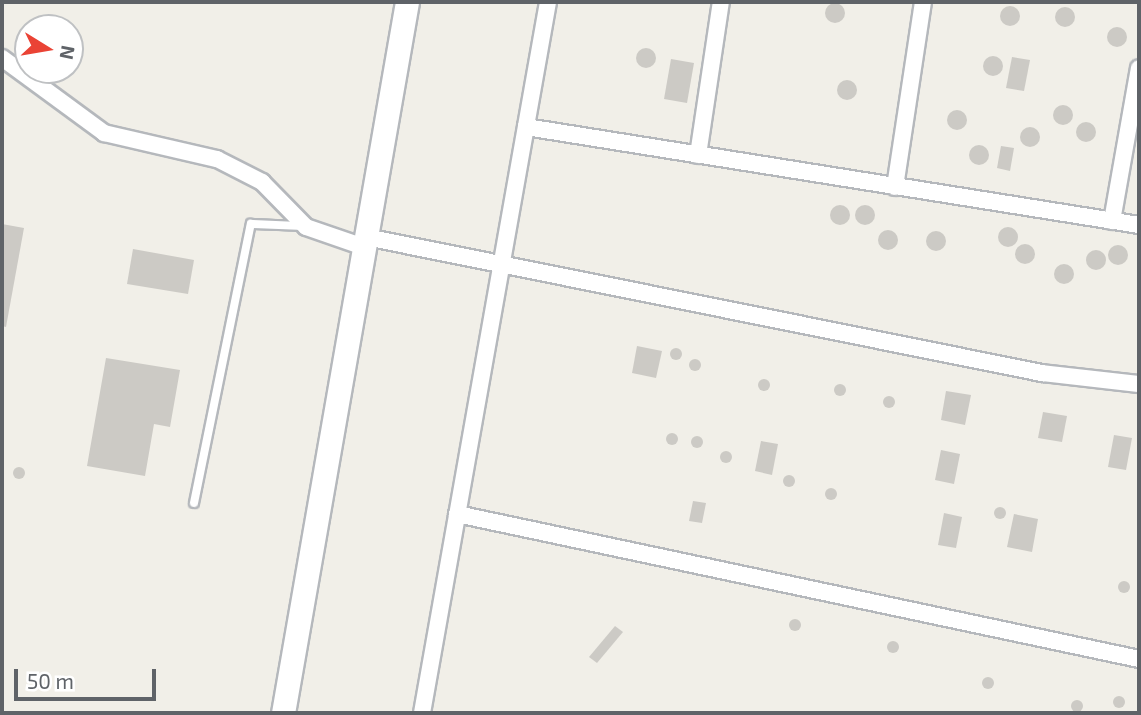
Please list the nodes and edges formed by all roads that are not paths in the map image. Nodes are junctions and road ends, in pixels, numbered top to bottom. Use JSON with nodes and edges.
{"nodes":[{"id":1,"x":407,"y":2,"type":"edge"},
{"id":2,"x":548,"y":2,"type":"edge"},
{"id":3,"x":721,"y":2,"type":"edge"},
{"id":4,"x":923,"y":2,"type":"edge"},
{"id":5,"x":2,"y":58,"type":"edge"},
{"id":6,"x":1139,"y":68,"type":"edge"},
{"id":7,"x":526,"y":127,"type":"junction"},
{"id":8,"x":698,"y":155,"type":"junction"},
{"id":9,"x":895,"y":187,"type":"junction"},
{"id":10,"x":1112,"y":221,"type":"junction"},
{"id":11,"x":1139,"y":225,"type":"edge"},
{"id":12,"x":306,"y":227,"type":"junction"},
{"id":13,"x":365,"y":242,"type":"junction"},
{"id":14,"x":502,"y":260,"type":"junction"},
{"id":15,"x":1139,"y":384,"type":"edge"},
{"id":16,"x":194,"y":503,"type":"dead end"},
{"id":17,"x":457,"y":514,"type":"junction"},
{"id":18,"x":1139,"y":659,"type":"edge"},
{"id":19,"x":283,"y":713,"type":"edge"},
{"id":20,"x":422,"y":713,"type":"edge"}],
"edges":[{"from":1,"to":13,"type":"main road"},
{"from":2,"to":7,"type":"street"},
{"from":3,"to":8,"type":"street"},
{"from":4,"to":9,"type":"street"},
{"from":5,"to":12,"type":"street"},
{"from":6,"to":10,"type":"street"},
{"from":7,"to":8,"type":"street"},
{"from":7,"to":14,"type":"street"},
{"from":8,"to":9,"type":"street"},
{"from":9,"to":10,"type":"street"},
{"from":10,"to":11,"type":"street"},
{"from":12,"to":13,"type":"street"},
{"from":12,"to":16,"type":"lane"},
{"from":13,"to":14,"type":"street"},
{"from":13,"to":19,"type":"main road"},
{"from":14,"to":15,"type":"street"},
{"from":14,"to":17,"type":"street"},
{"from":17,"to":18,"type":"street"},
{"from":17,"to":20,"type":"street"}]}
